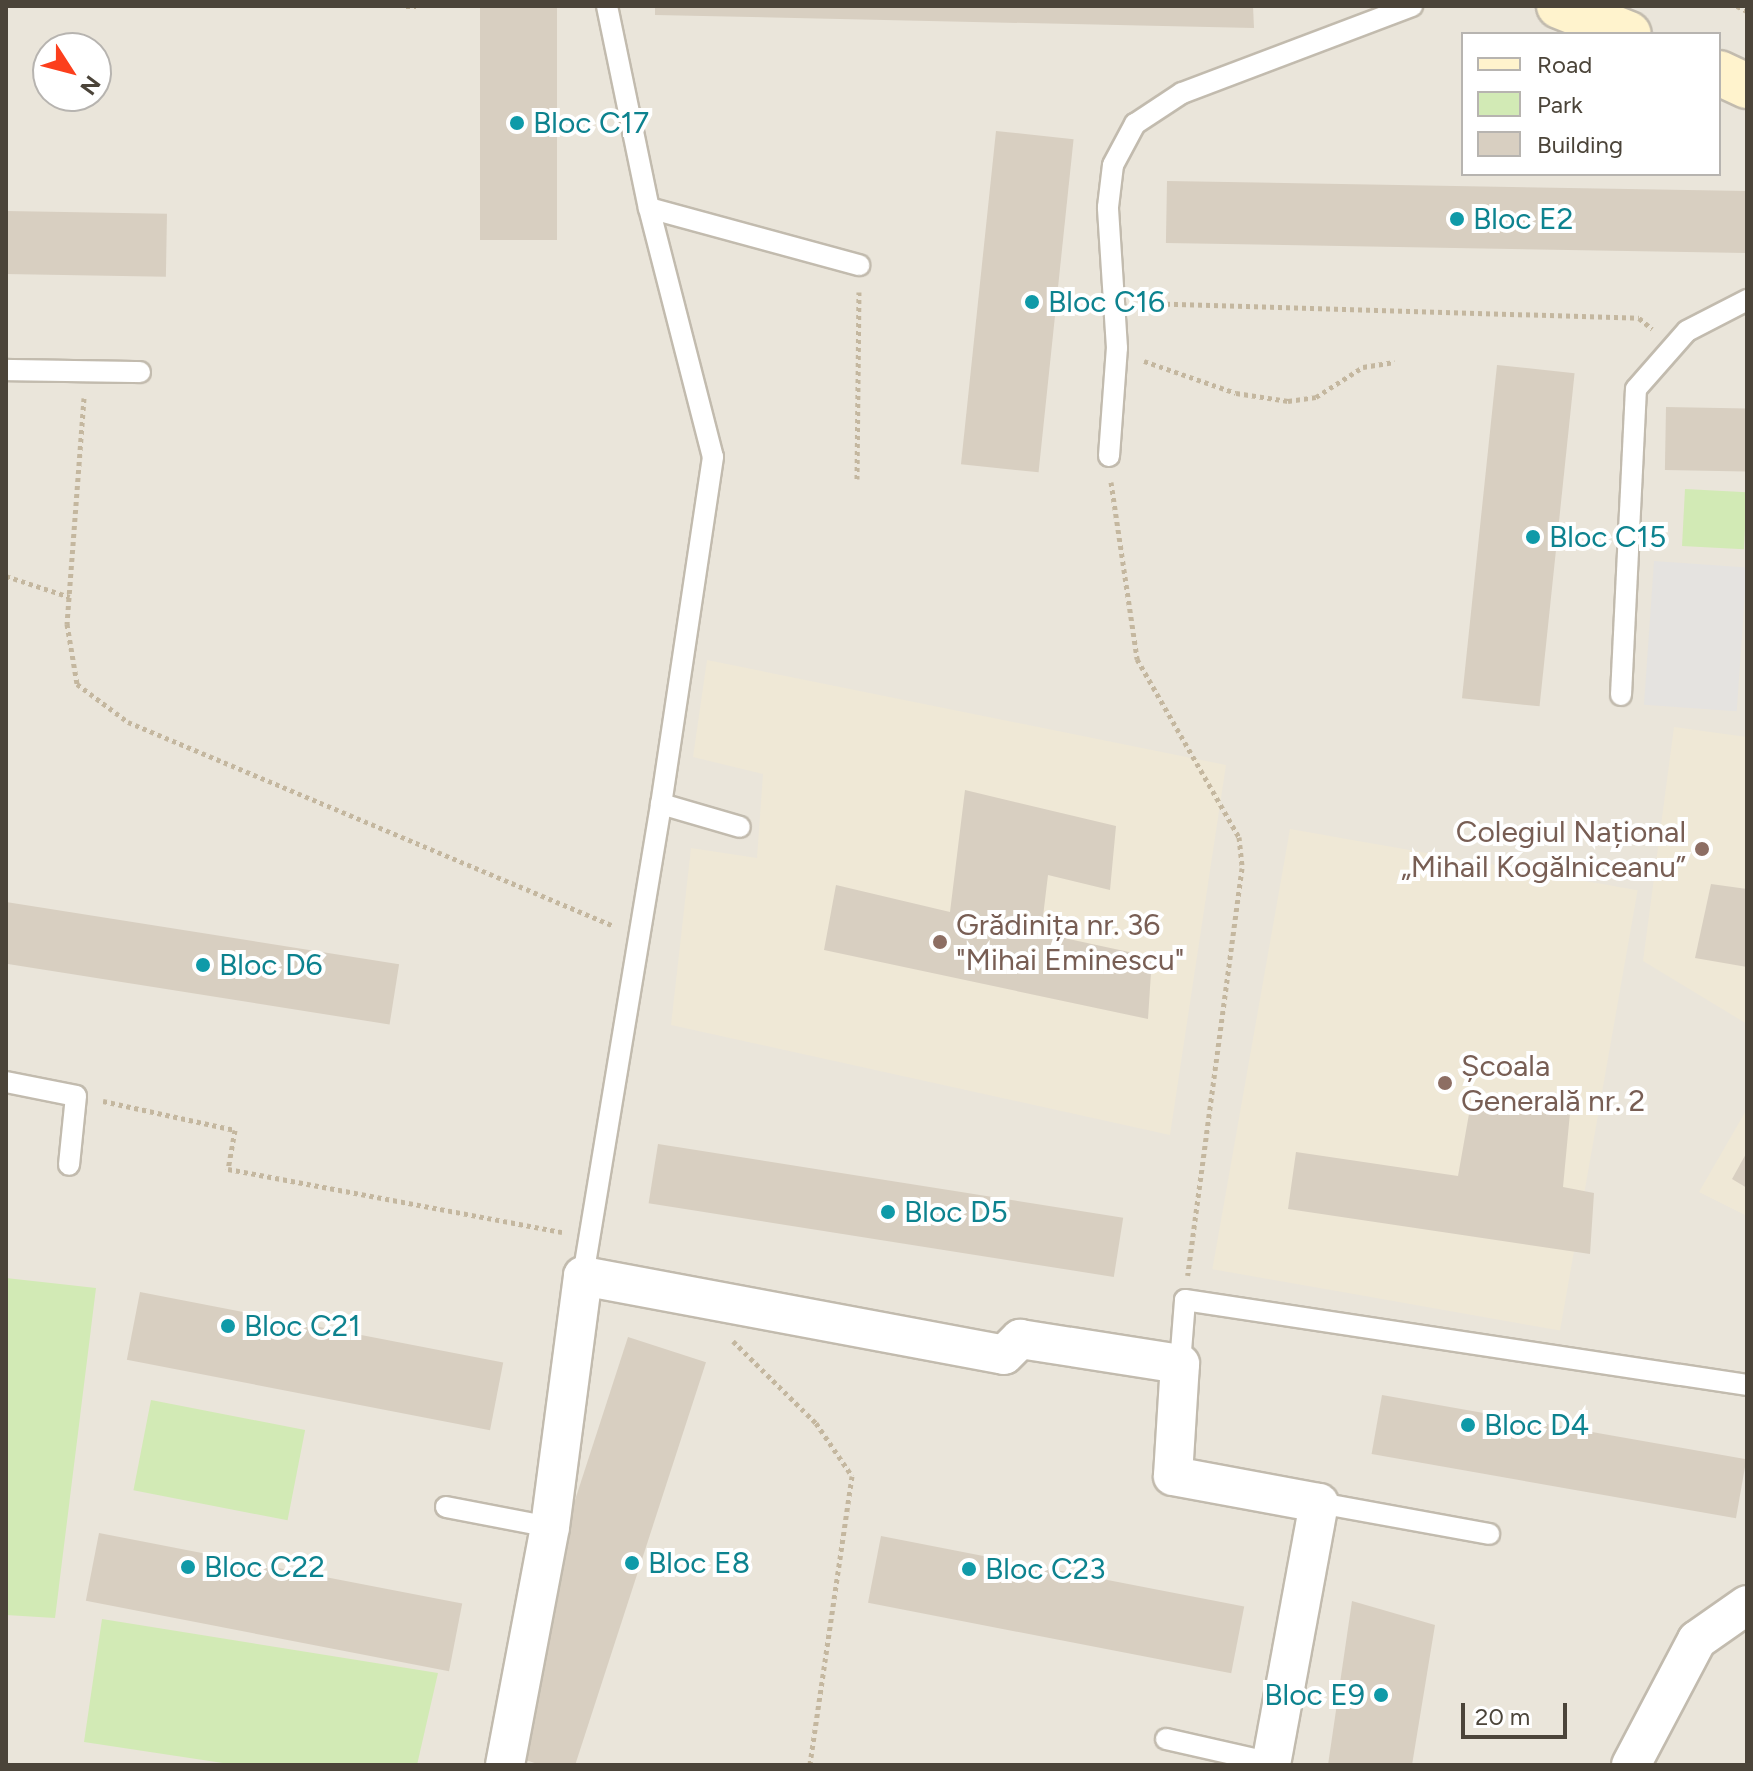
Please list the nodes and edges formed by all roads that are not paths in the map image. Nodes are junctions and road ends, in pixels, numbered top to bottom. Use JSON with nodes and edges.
{"nodes":[{"id":1,"x":607,"y":6,"type":"edge"},
{"id":2,"x":1412,"y":6,"type":"edge"},
{"id":3,"x":1559,"y":6,"type":"edge"},
{"id":4,"x":1627,"y":24,"type":"edge"},
{"id":5,"x":1721,"y":74,"type":"edge"},
{"id":6,"x":1747,"y":86,"type":"edge"},
{"id":7,"x":649,"y":208,"type":"junction"},
{"id":8,"x":859,"y":265,"type":"road end"},
{"id":9,"x":1747,"y":300,"type":"edge"},
{"id":10,"x":6,"y":370,"type":"edge"},
{"id":11,"x":140,"y":372,"type":"dead end"},
{"id":12,"x":1109,"y":456,"type":"road end"},
{"id":13,"x":1621,"y":695,"type":"dead end"},
{"id":14,"x":661,"y":804,"type":"junction"},
{"id":15,"x":740,"y":827,"type":"dead end"},
{"id":16,"x":6,"y":1082,"type":"edge"},
{"id":17,"x":69,"y":1165,"type":"dead end"},
{"id":18,"x":583,"y":1276,"type":"junction"},
{"id":19,"x":1180,"y":1364,"type":"junction"},
{"id":20,"x":1747,"y":1385,"type":"edge"},
{"id":21,"x":1319,"y":1503,"type":"junction"},
{"id":22,"x":446,"y":1507,"type":"dead end"},
{"id":23,"x":550,"y":1527,"type":"junction"},
{"id":24,"x":1489,"y":1534,"type":"dead end"},
{"id":25,"x":1747,"y":1605,"type":"edge"},
{"id":26,"x":1166,"y":1739,"type":"dead end"},
{"id":27,"x":1272,"y":1764,"type":"edge"},
{"id":28,"x":505,"y":1765,"type":"edge"},
{"id":29,"x":1631,"y":1765,"type":"edge"}],
"edges":[{"from":1,"to":7,"type":"lane"},
{"from":2,"to":12,"type":"lane"},
{"from":3,"to":4,"type":"street"},
{"from":5,"to":6,"type":"street"},
{"from":7,"to":8,"type":"lane"},
{"from":7,"to":14,"type":"lane"},
{"from":9,"to":13,"type":"lane"},
{"from":10,"to":11,"type":"lane"},
{"from":14,"to":15,"type":"lane"},
{"from":14,"to":18,"type":"lane"},
{"from":16,"to":17,"type":"lane"},
{"from":18,"to":19,"type":"street"},
{"from":18,"to":23,"type":"street"},
{"from":19,"to":20,"type":"lane"},
{"from":19,"to":21,"type":"street"},
{"from":21,"to":24,"type":"lane"},
{"from":21,"to":27,"type":"street"},
{"from":22,"to":23,"type":"lane"},
{"from":23,"to":28,"type":"street"},
{"from":25,"to":29,"type":"street"},
{"from":26,"to":27,"type":"lane"}]}
